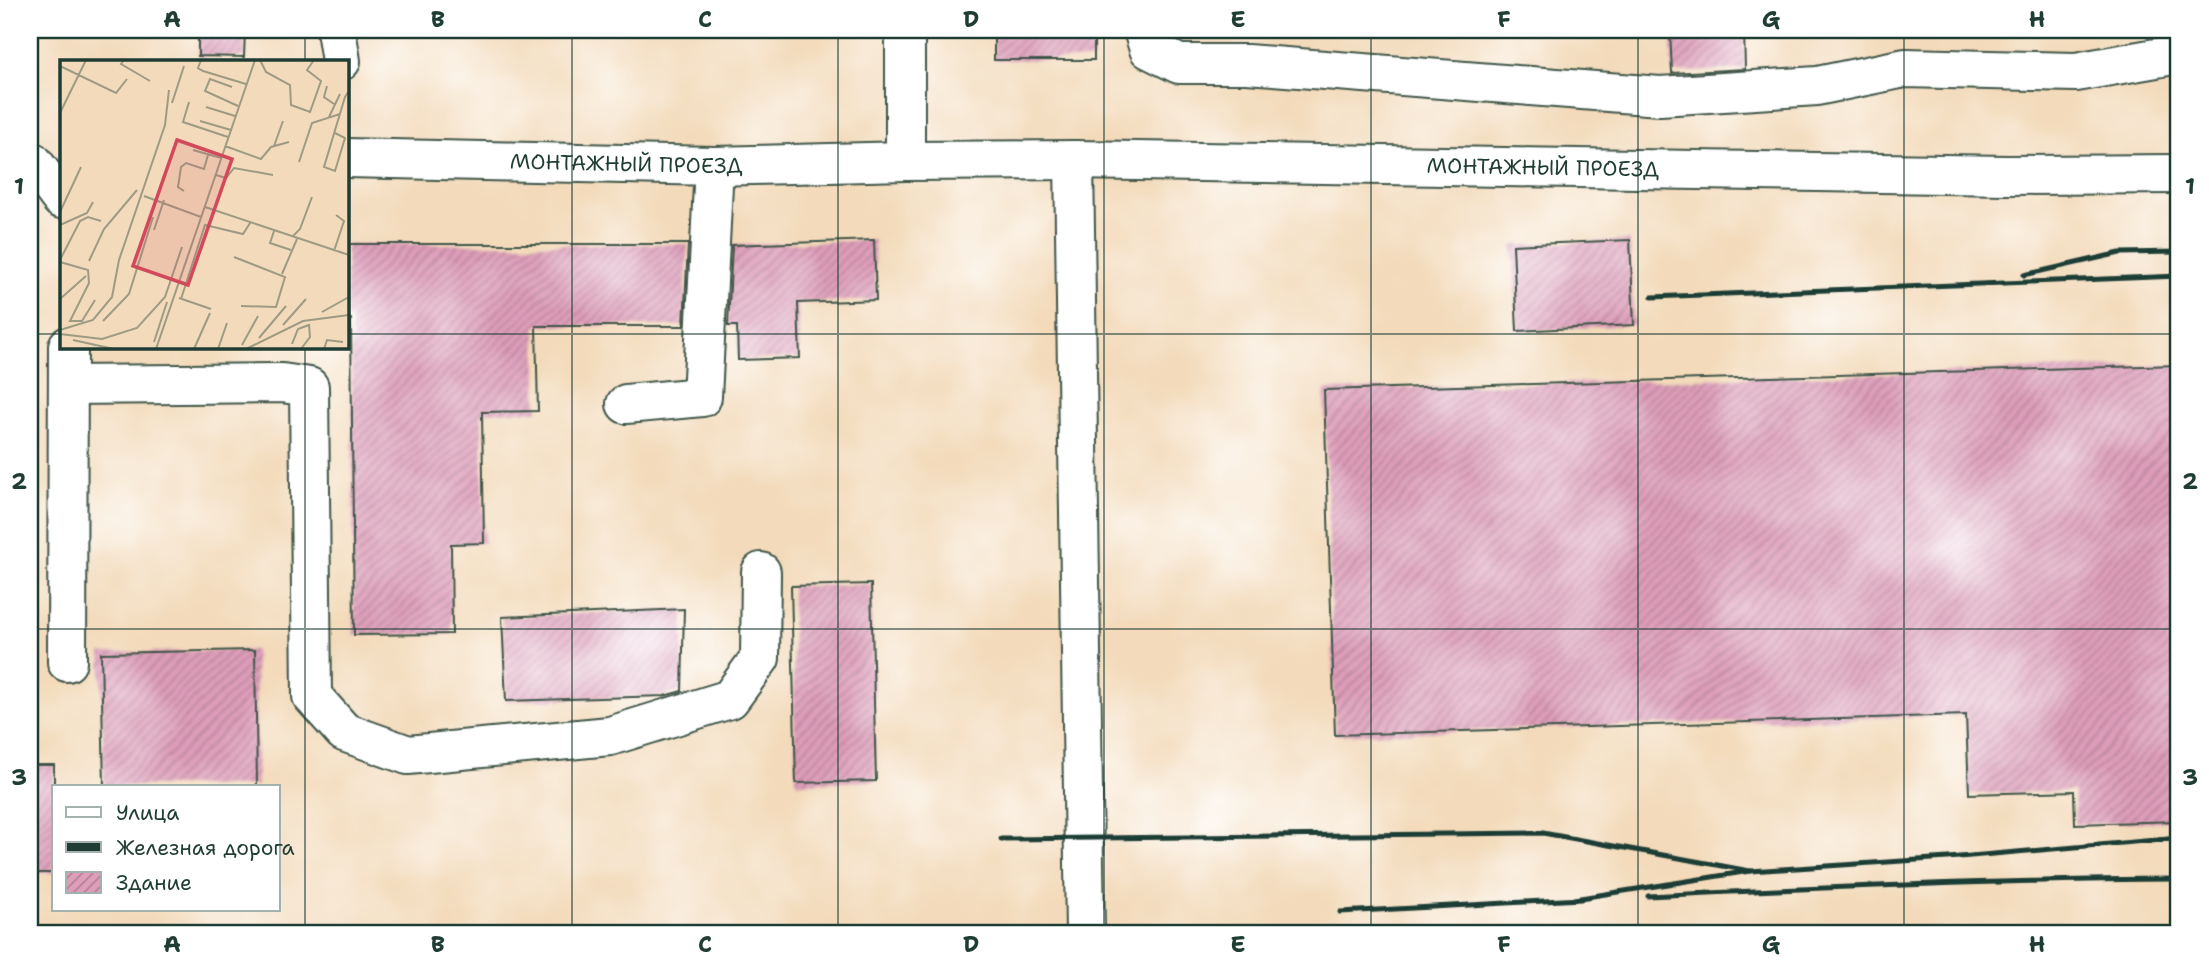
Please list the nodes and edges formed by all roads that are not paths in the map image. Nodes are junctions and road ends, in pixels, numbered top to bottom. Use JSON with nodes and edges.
{"nodes":[{"id":1,"x":336,"y":30,"type":"edge"},
{"id":2,"x":905,"y":30,"type":"edge"},
{"id":3,"x":1143,"y":30,"type":"edge"},
{"id":4,"x":2179,"y":54,"type":"edge"},
{"id":5,"x":341,"y":60,"type":"edge"},
{"id":6,"x":348,"y":158,"type":"edge"},
{"id":7,"x":1074,"y":160,"type":"junction"},
{"id":8,"x":905,"y":161,"type":"junction"},
{"id":9,"x":41,"y":162,"type":"edge"},
{"id":10,"x":714,"y":166,"type":"junction"},
{"id":11,"x":2179,"y":174,"type":"edge"},
{"id":12,"x":60,"y":197,"type":"edge"},
{"id":13,"x":68,"y":348,"type":"edge"},
{"id":14,"x":68,"y":385,"type":"junction"},
{"id":15,"x":626,"y":404,"type":"dead end"},
{"id":16,"x":761,"y":572,"type":"dead end"},
{"id":17,"x":67,"y":662,"type":"dead end"},
{"id":18,"x":1085,"y":933,"type":"edge"}],
"edges":[{"from":1,"to":5,"type":"street"},
{"from":2,"to":8,"type":"street"},
{"from":3,"to":4,"type":"street"},
{"from":6,"to":10,"type":"street","name":"МОНТАЖНЫЙ ПРОЕЗД"},
{"from":7,"to":8,"type":"street","name":"МОНТАЖНЫЙ ПРОЕЗД"},
{"from":7,"to":11,"type":"street","name":"МОНТАЖНЫЙ ПРОЕЗД"},
{"from":7,"to":18,"type":"street"},
{"from":8,"to":10,"type":"street","name":"МОНТАЖНЫЙ ПРОЕЗД"},
{"from":9,"to":12,"type":"street"},
{"from":10,"to":15,"type":"street"},
{"from":13,"to":14,"type":"street"},
{"from":14,"to":16,"type":"street"},
{"from":14,"to":17,"type":"street"}]}
